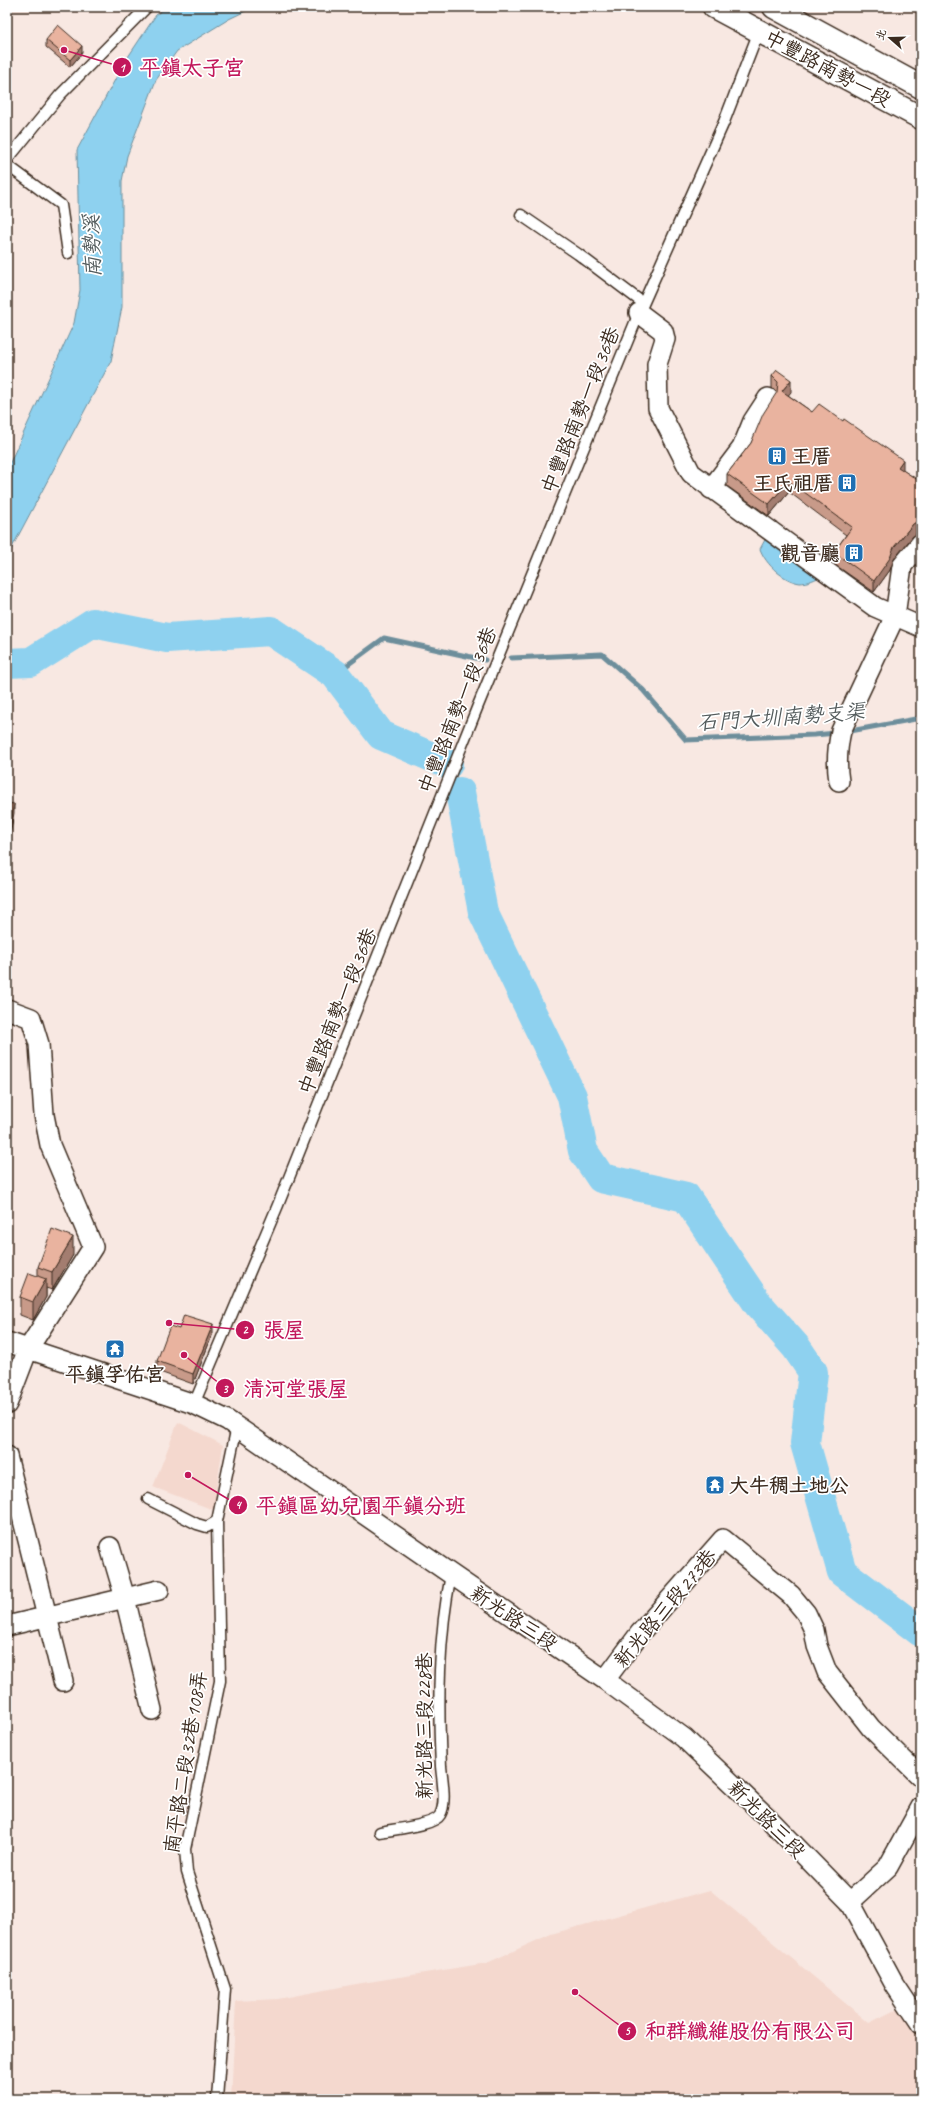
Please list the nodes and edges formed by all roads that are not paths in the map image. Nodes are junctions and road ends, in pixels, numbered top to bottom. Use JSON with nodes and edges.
{"nodes":[{"id":1,"x":147,"y":7,"type":"edge"},
{"id":2,"x":714,"y":7,"type":"edge"},
{"id":3,"x":770,"y":7,"type":"edge"},
{"id":4,"x":774,"y":7,"type":"edge"},
{"id":5,"x":759,"y":31,"type":"junction"},
{"id":6,"x":921,"y":87,"type":"edge"},
{"id":7,"x":921,"y":118,"type":"edge"},
{"id":8,"x":7,"y":160,"type":"edge"},
{"id":9,"x":7,"y":165,"type":"edge"},
{"id":10,"x":521,"y":215,"type":"dead end"},
{"id":11,"x":68,"y":253,"type":"dead end"},
{"id":12,"x":641,"y":308,"type":"junction"},
{"id":13,"x":768,"y":398,"type":"dead end"},
{"id":14,"x":711,"y":489,"type":"junction"},
{"id":15,"x":921,"y":543,"type":"edge"},
{"id":16,"x":895,"y":616,"type":"junction"},
{"id":17,"x":921,"y":627,"type":"edge"},
{"id":18,"x":839,"y":781,"type":"dead end"},
{"id":19,"x":7,"y":1009,"type":"edge"},
{"id":20,"x":7,"y":1342,"type":"edge"},
{"id":21,"x":28,"y":1349,"type":"junction"},
{"id":22,"x":7,"y":1404,"type":"edge"},
{"id":23,"x":194,"y":1404,"type":"junction"},
{"id":24,"x":236,"y":1426,"type":"junction"},
{"id":25,"x":7,"y":1456,"type":"edge"},
{"id":26,"x":148,"y":1499,"type":"dead end"},
{"id":27,"x":216,"y":1521,"type":"junction"},
{"id":28,"x":110,"y":1547,"type":"dead end"},
{"id":29,"x":451,"y":1575,"type":"junction"},
{"id":30,"x":159,"y":1590,"type":"dead end"},
{"id":31,"x":126,"y":1598,"type":"junction"},
{"id":32,"x":47,"y":1616,"type":"junction"},
{"id":33,"x":7,"y":1626,"type":"edge"},
{"id":34,"x":605,"y":1680,"type":"junction"},
{"id":35,"x":63,"y":1681,"type":"dead end"},
{"id":36,"x":152,"y":1710,"type":"dead end"},
{"id":37,"x":921,"y":1777,"type":"edge"},
{"id":38,"x":921,"y":1807,"type":"edge"},
{"id":39,"x":380,"y":1832,"type":"dead end"},
{"id":40,"x":850,"y":1902,"type":"junction"},
{"id":41,"x":921,"y":2024,"type":"edge"},
{"id":42,"x":217,"y":2099,"type":"edge"}],
"edges":[{"from":1,"to":8,"type":"lane"},
{"from":2,"to":5,"type":"main road","name":"中豐路南勢一段"},
{"from":3,"to":5,"type":"main road"},
{"from":4,"to":6,"type":"main road","name":"中豐路南勢一段"},
{"from":5,"to":7,"type":"main road","name":"中豐路南勢一段"},
{"from":5,"to":12,"type":"lane","name":"中豐路南勢一段36巷"},
{"from":9,"to":11,"type":"lane"},
{"from":10,"to":12,"type":"lane"},
{"from":12,"to":14,"type":"street"},
{"from":12,"to":23,"type":"lane","name":"中豐路南勢一段36巷"},
{"from":13,"to":14,"type":"street"},
{"from":14,"to":16,"type":"street"},
{"from":15,"to":16,"type":"street"},
{"from":16,"to":17,"type":"street"},
{"from":16,"to":18,"type":"street"},
{"from":19,"to":21,"type":"street"},
{"from":20,"to":21,"type":"street","name":"新光路三段"},
{"from":21,"to":22,"type":"street"},
{"from":21,"to":23,"type":"street","name":"新光路三段"},
{"from":23,"to":24,"type":"street","name":"新光路三段"},
{"from":24,"to":27,"type":"lane","name":"南平路二段32巷108弄"},
{"from":24,"to":29,"type":"street","name":"新光路三段"},
{"from":25,"to":32,"type":"street"},
{"from":26,"to":27,"type":"lane"},
{"from":27,"to":42,"type":"lane","name":"南平路二段32巷108弄"},
{"from":28,"to":31,"type":"street"},
{"from":29,"to":34,"type":"street","name":"新光路三段"},
{"from":29,"to":39,"type":"lane","name":"新光路三段228巷"},
{"from":30,"to":31,"type":"street"},
{"from":31,"to":32,"type":"street"},
{"from":31,"to":36,"type":"street"},
{"from":32,"to":33,"type":"street"},
{"from":32,"to":35,"type":"street"},
{"from":34,"to":37,"type":"street","name":"新光路三段273巷"},
{"from":34,"to":40,"type":"street","name":"新光路三段"},
{"from":38,"to":40,"type":"street"},
{"from":40,"to":41,"type":"street","name":"新光路三段"}]}
